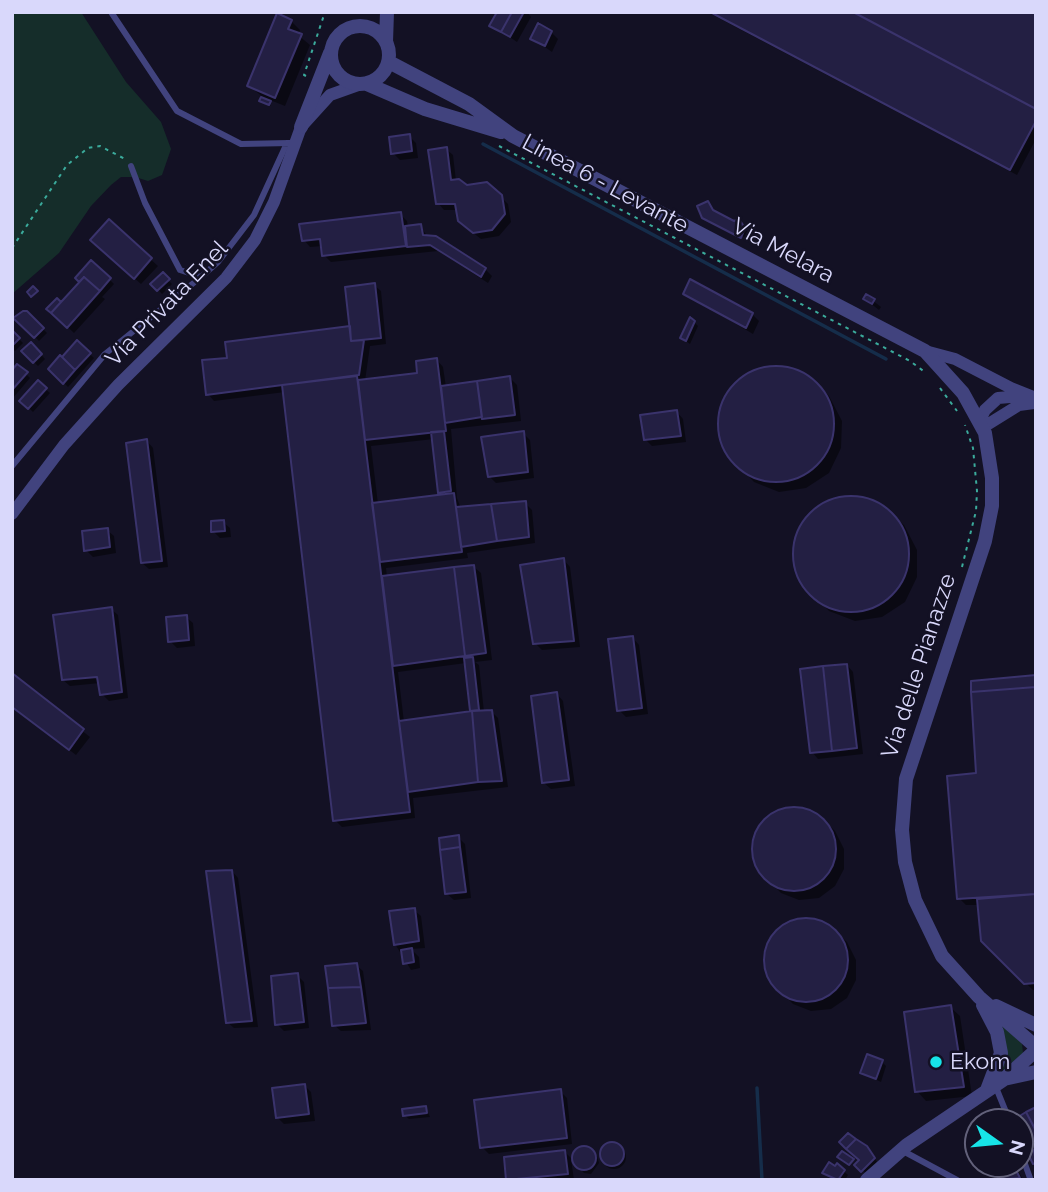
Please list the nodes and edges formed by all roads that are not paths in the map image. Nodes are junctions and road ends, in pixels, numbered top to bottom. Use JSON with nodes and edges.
{"nodes":[{"id":1,"x":111,"y":12,"type":"edge"},
{"id":2,"x":349,"y":12,"type":"edge"},
{"id":3,"x":387,"y":12,"type":"edge"},
{"id":4,"x":348,"y":29,"type":"junction"},
{"id":5,"x":386,"y":42,"type":"junction"},
{"id":6,"x":331,"y":52,"type":"junction"},
{"id":7,"x":389,"y":62,"type":"junction"},
{"id":8,"x":362,"y":84,"type":"junction"},
{"id":9,"x":301,"y":127,"type":"junction"},
{"id":10,"x":513,"y":136,"type":"junction"},
{"id":11,"x":291,"y":143,"type":"junction"},
{"id":12,"x":131,"y":166,"type":"road end"},
{"id":13,"x":201,"y":277,"type":"junction"},
{"id":14,"x":925,"y":351,"type":"junction"},
{"id":15,"x":1035,"y":399,"type":"edge"},
{"id":16,"x":981,"y":425,"type":"junction"},
{"id":17,"x":12,"y":466,"type":"edge"},
{"id":18,"x":12,"y":514,"type":"edge"},
{"id":19,"x":979,"y":998,"type":"junction"},
{"id":20,"x":1036,"y":1025,"type":"edge"},
{"id":21,"x":1035,"y":1050,"type":"edge"},
{"id":22,"x":1036,"y":1072,"type":"edge"},
{"id":23,"x":995,"y":1085,"type":"junction"},
{"id":24,"x":1004,"y":1108,"type":"edge"},
{"id":25,"x":901,"y":1150,"type":"junction"},
{"id":26,"x":867,"y":1180,"type":"edge"},
{"id":27,"x":957,"y":1180,"type":"edge"}],
"edges":[{"from":1,"to":11,"type":"lane"},
{"from":2,"to":4,"type":"street"},
{"from":3,"to":5,"type":"street"},
{"from":4,"to":5,"type":"street"},
{"from":4,"to":6,"type":"street"},
{"from":5,"to":7,"type":"street"},
{"from":6,"to":8,"type":"street"},
{"from":6,"to":9,"type":"street"},
{"from":7,"to":8,"type":"street"},
{"from":7,"to":10,"type":"street"},
{"from":8,"to":9,"type":"street","name":"Via Privata Enel"},
{"from":8,"to":10,"type":"street"},
{"from":9,"to":11,"type":"street","name":"Via Privata Enel"},
{"from":10,"to":14,"type":"street","name":"Via Melara"},
{"from":11,"to":13,"type":"lane"},
{"from":11,"to":18,"type":"street","name":"Via Privata Enel"},
{"from":12,"to":13,"type":"lane"},
{"from":13,"to":17,"type":"lane"},
{"from":14,"to":15,"type":"street","name":"Via Melara"},
{"from":14,"to":16,"type":"street","name":"Via delle Pianazze"},
{"from":15,"to":16,"type":"street"},
{"from":16,"to":19,"type":"street","name":"Via delle Pianazze"},
{"from":19,"to":20,"type":"street","name":"Via delle Pianazze"},
{"from":19,"to":21,"type":"street","name":"Via delle Pianazze"},
{"from":19,"to":23,"type":"street","name":"Via delle Pianazze"},
{"from":21,"to":23,"type":"street","name":"Via delle Pianazze"},
{"from":22,"to":23,"type":"street","name":"Via delle Pianazze"},
{"from":23,"to":24,"type":"lane"},
{"from":23,"to":25,"type":"street","name":"Via delle Pianazze"},
{"from":25,"to":26,"type":"street","name":"Via delle Pianazze"},
{"from":25,"to":27,"type":"lane"}]}
